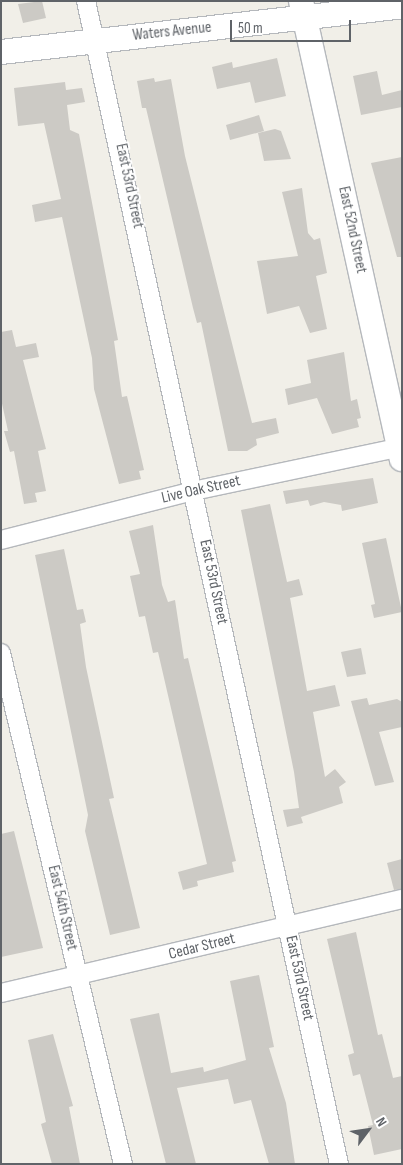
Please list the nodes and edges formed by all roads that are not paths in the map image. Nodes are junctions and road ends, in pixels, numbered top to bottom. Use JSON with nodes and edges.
{"nodes":[{"id":1,"x":86,"y":1,"type":"edge"},
{"id":2,"x":402,"y":6,"type":"edge"},
{"id":3,"x":303,"y":10,"type":"edge"},
{"id":4,"x":97,"y":39,"type":"junction"},
{"id":5,"x":1,"y":52,"type":"edge"},
{"id":6,"x":401,"y":451,"type":"edge"},
{"id":7,"x":193,"y":491,"type":"junction"},
{"id":8,"x":1,"y":540,"type":"edge"},
{"id":9,"x":1,"y":653,"type":"edge"},
{"id":10,"x":402,"y":899,"type":"edge"},
{"id":11,"x":288,"y":925,"type":"junction"},
{"id":12,"x":78,"y":978,"type":"junction"},
{"id":13,"x":1,"y":993,"type":"edge"},
{"id":14,"x":122,"y":1164,"type":"edge"},
{"id":15,"x":339,"y":1164,"type":"edge"}],
"edges":[{"from":1,"to":4,"type":"street","name":"East 53rd Street"},
{"from":2,"to":3,"type":"main road","name":"Waters Avenue"},
{"from":3,"to":4,"type":"main road","name":"Waters Avenue"},
{"from":3,"to":6,"type":"main road","name":"East 52nd Street"},
{"from":4,"to":5,"type":"main road","name":"Waters Avenue"},
{"from":4,"to":7,"type":"street","name":"East 53rd Street"},
{"from":6,"to":7,"type":"street","name":"Live Oak Street"},
{"from":7,"to":8,"type":"street","name":"Live Oak Street"},
{"from":7,"to":11,"type":"street","name":"East 53rd Street"},
{"from":9,"to":12,"type":"street","name":"East 54th Street"},
{"from":10,"to":11,"type":"street","name":"Cedar Street"},
{"from":11,"to":12,"type":"street","name":"Cedar Street"},
{"from":11,"to":15,"type":"street","name":"East 53rd Street"},
{"from":12,"to":13,"type":"street","name":"Cedar Street"},
{"from":12,"to":14,"type":"street","name":"East 54th Street"}]}
